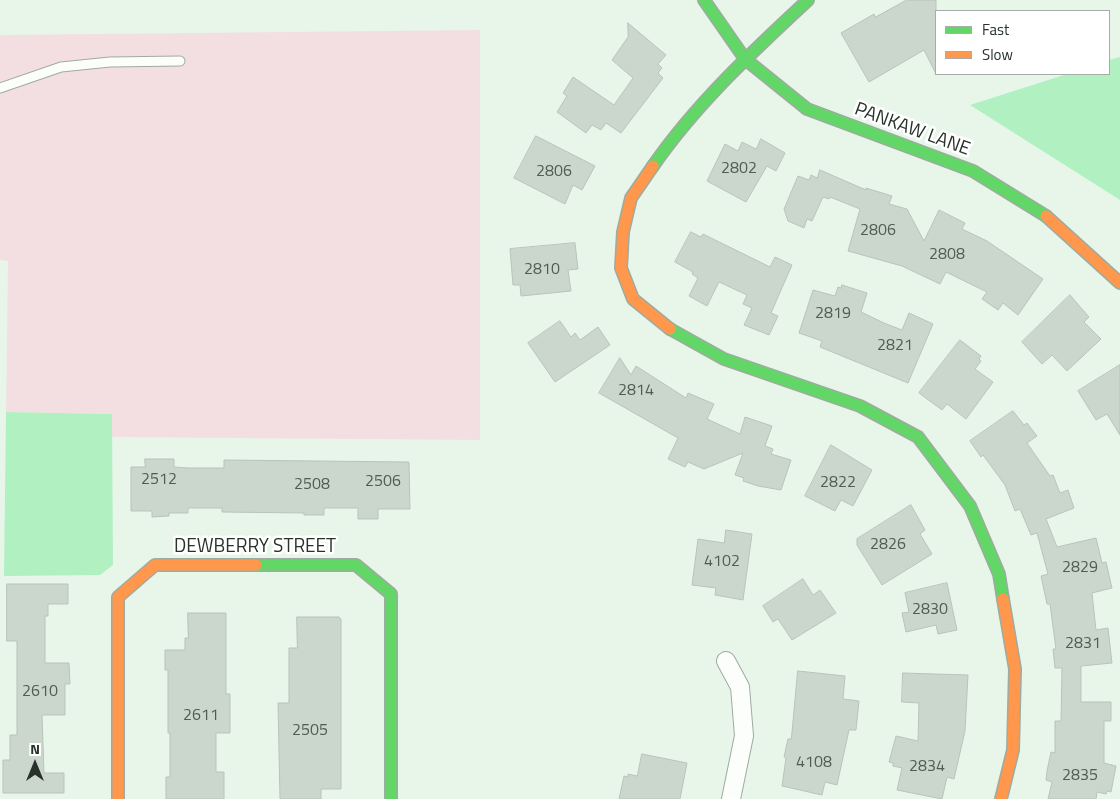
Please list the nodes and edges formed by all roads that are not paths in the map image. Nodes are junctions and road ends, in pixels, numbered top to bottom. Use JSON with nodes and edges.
{"nodes":[{"id":1,"x":704,"y":0,"type":"edge"},
{"id":2,"x":808,"y":0,"type":"edge"},
{"id":3,"x":745,"y":60,"type":"junction"},
{"id":4,"x":180,"y":61,"type":"dead end"},
{"id":5,"x":0,"y":88,"type":"edge"},
{"id":6,"x":1120,"y":283,"type":"edge"},
{"id":7,"x":726,"y":661,"type":"dead end"},
{"id":8,"x":118,"y":799,"type":"edge"},
{"id":9,"x":391,"y":799,"type":"edge"},
{"id":10,"x":731,"y":799,"type":"edge"},
{"id":11,"x":1001,"y":799,"type":"edge"}],
"edges":[{"from":1,"to":3,"type":"street","name":"PANKAW LANE"},
{"from":2,"to":3,"type":"street"},
{"from":3,"to":6,"type":"street","name":"PANKAW LANE"},
{"from":3,"to":11,"type":"street"},
{"from":4,"to":5,"type":"lane"},
{"from":7,"to":10,"type":"street"},
{"from":8,"to":9,"type":"street","name":"DEWBERRY STREET"}]}
